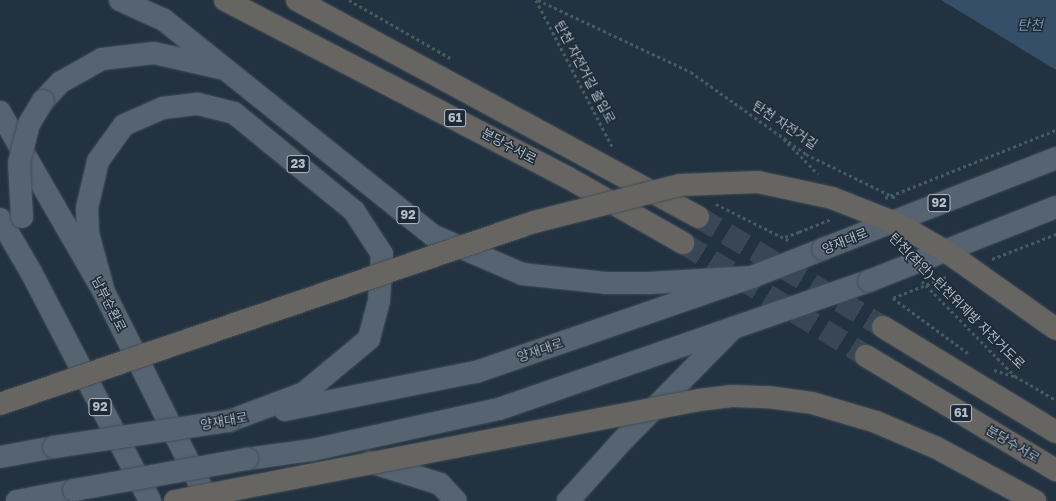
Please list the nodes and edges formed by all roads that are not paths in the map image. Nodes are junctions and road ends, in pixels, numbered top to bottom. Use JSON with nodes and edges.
{"nodes":[{"id":1,"x":120,"y":0,"type":"edge"},
{"id":2,"x":225,"y":0,"type":"edge"},
{"id":3,"x":297,"y":0,"type":"edge"},
{"id":4,"x":225,"y":69,"type":"junction"},
{"id":5,"x":0,"y":112,"type":"edge"},
{"id":6,"x":1056,"y":158,"type":"edge"},
{"id":7,"x":1056,"y":207,"type":"edge"},
{"id":8,"x":698,"y":217,"type":"tunnel mouth"},
{"id":9,"x":0,"y":219,"type":"edge"},
{"id":10,"x":683,"y":243,"type":"tunnel mouth"},
{"id":11,"x":31,"y":272,"type":"junction"},
{"id":12,"x":752,"y":277,"type":"junction"},
{"id":13,"x":104,"y":292,"type":"junction"},
{"id":14,"x":737,"y":325,"type":"junction"},
{"id":15,"x":883,"y":327,"type":"tunnel mouth"},
{"id":16,"x":1056,"y":329,"type":"edge"},
{"id":17,"x":866,"y":356,"type":"tunnel mouth"},
{"id":18,"x":0,"y":404,"type":"edge"},
{"id":19,"x":229,"y":421,"type":"junction"},
{"id":20,"x":1056,"y":432,"type":"edge"},
{"id":21,"x":312,"y":450,"type":"junction"},
{"id":22,"x":0,"y":457,"type":"edge"},
{"id":23,"x":1056,"y":470,"type":"edge"},
{"id":24,"x":17,"y":501,"type":"edge"},
{"id":25,"x":150,"y":501,"type":"edge"},
{"id":26,"x":175,"y":501,"type":"edge"},
{"id":27,"x":208,"y":501,"type":"edge"},
{"id":28,"x":456,"y":501,"type":"edge"},
{"id":29,"x":568,"y":501,"type":"edge"},
{"id":30,"x":1035,"y":501,"type":"edge"}],
"edges":[{"from":1,"to":4,"type":"main road","number":"92"},
{"from":2,"to":10,"type":"highway","name":"분당수서로","number":"61"},
{"from":3,"to":8,"type":"highway","name":"분당수서로","number":"61"},
{"from":4,"to":11,"type":"main road","bridge":true},
{"from":4,"to":12,"type":"main road","number":"92"},
{"from":5,"to":13,"type":"main road","name":"남부순환로"},
{"from":6,"to":12,"type":"main road","name":"양재대로","number":"92","bridge":true},
{"from":7,"to":14,"type":"main road","bridge":true},
{"from":9,"to":11,"type":"main road","number":"92"},
{"from":11,"to":25,"type":"main road","number":"92"},
{"from":12,"to":19,"type":"main road","name":"양재대로"},
{"from":13,"to":19,"type":"main road","number":"23"},
{"from":13,"to":27,"type":"main road","name":"남부순환로","number":"23"},
{"from":14,"to":21,"type":"main road"},
{"from":14,"to":29,"type":"main road"},
{"from":15,"to":20,"type":"highway","number":"61"},
{"from":16,"to":18,"type":"highway","bridge":true},
{"from":17,"to":23,"type":"highway","name":"분당수서로","number":"61"},
{"from":19,"to":22,"type":"main road","name":"양재대로","number":"23","bridge":true},
{"from":21,"to":24,"type":"main road","bridge":true},
{"from":21,"to":28,"type":"main road"},
{"from":26,"to":30,"type":"highway","bridge":true}]}
